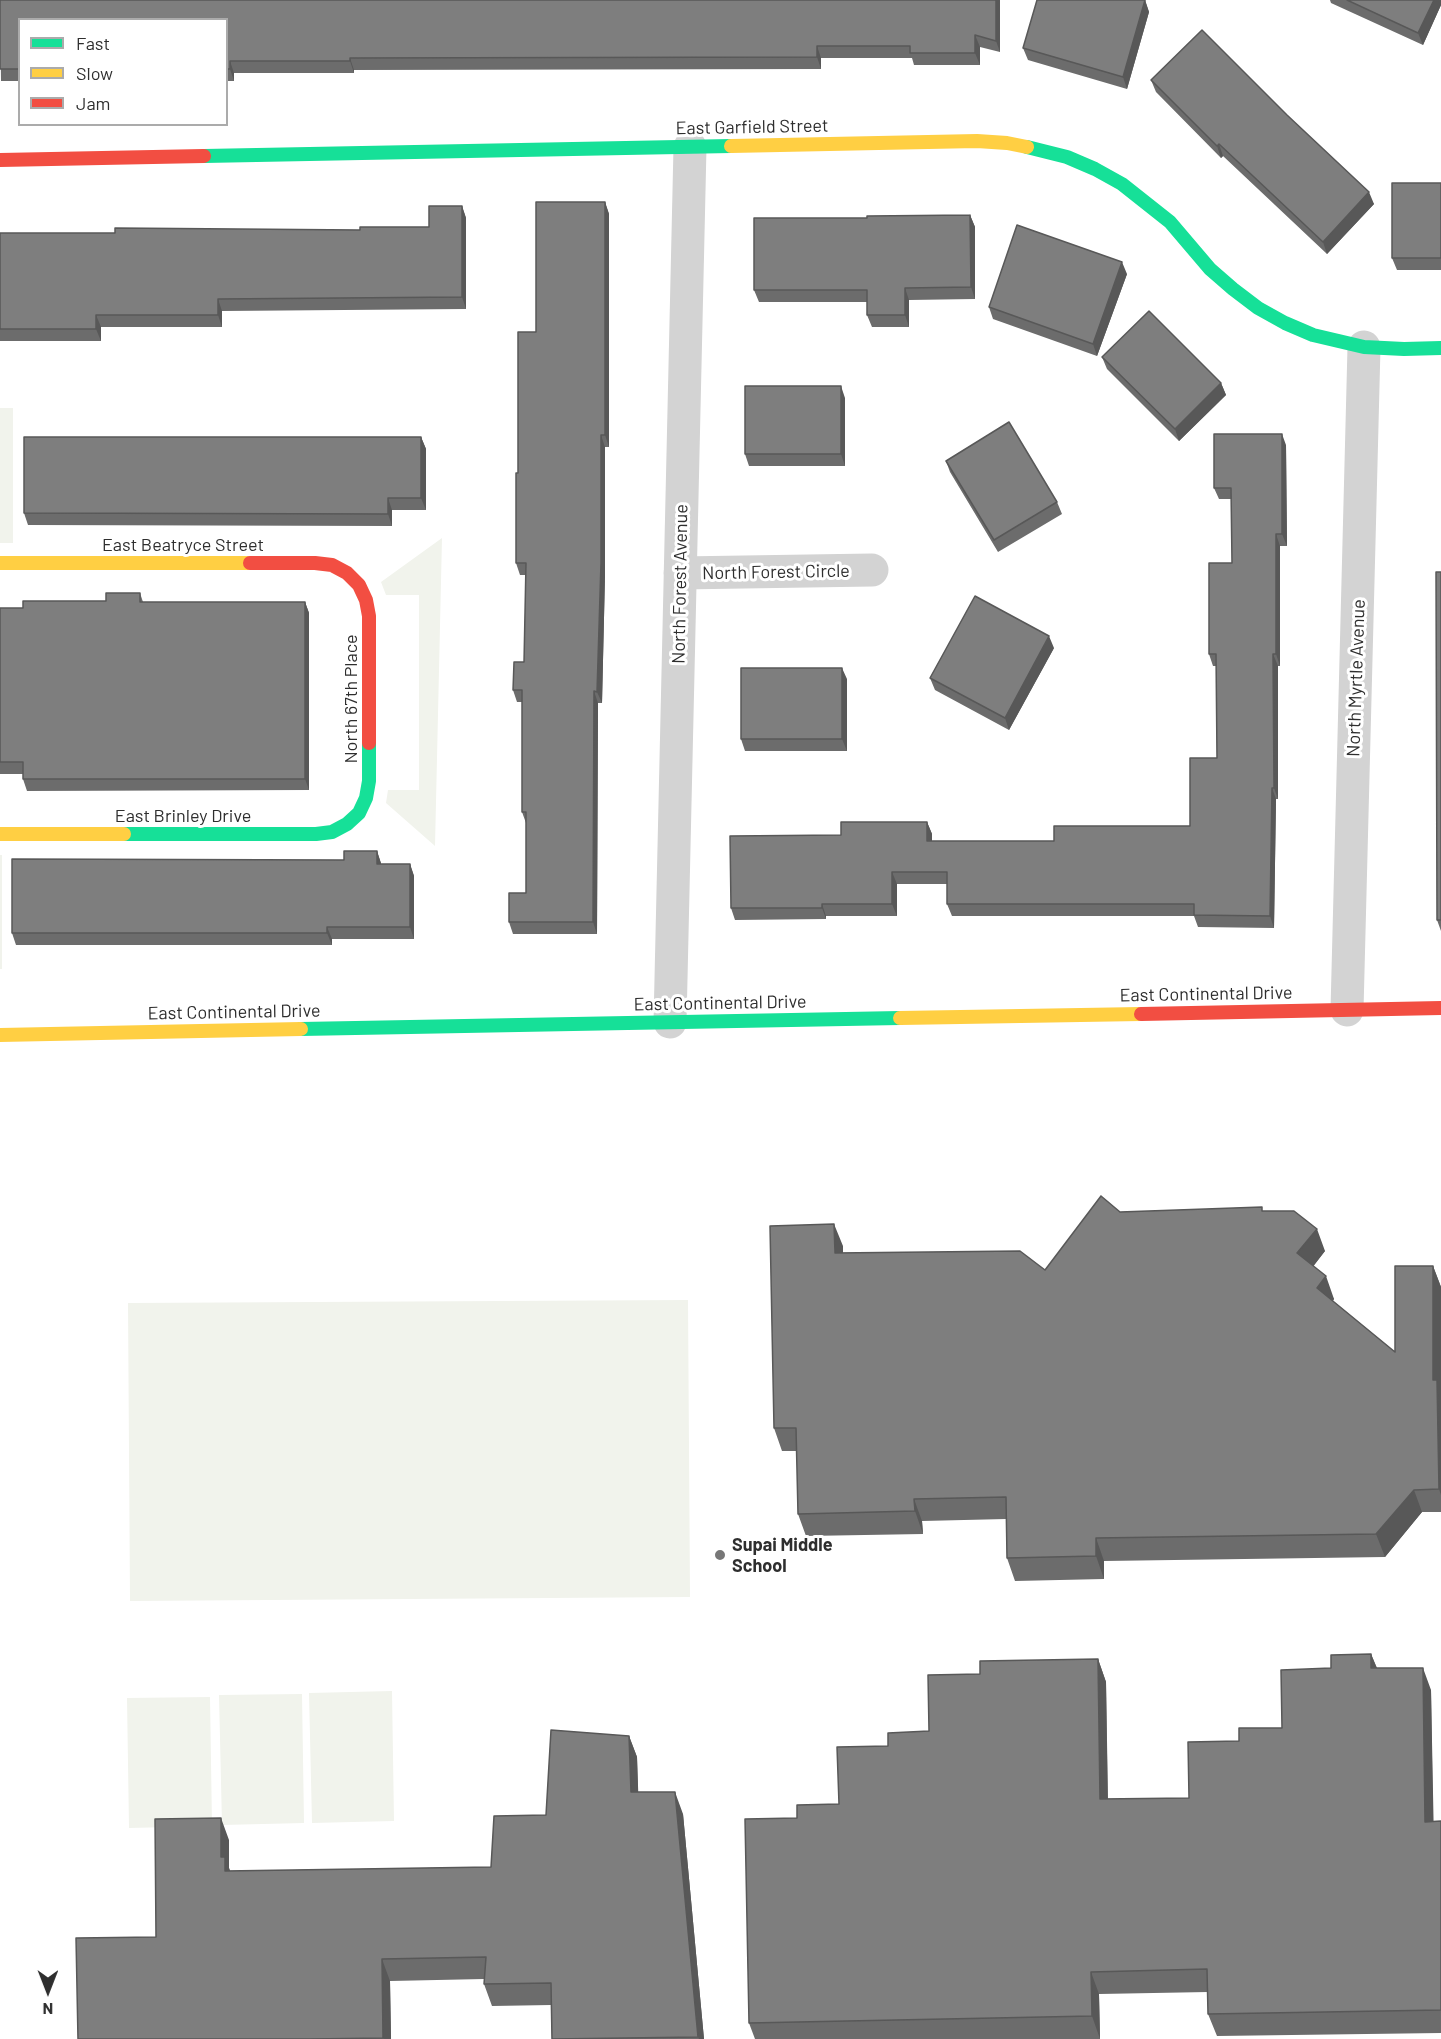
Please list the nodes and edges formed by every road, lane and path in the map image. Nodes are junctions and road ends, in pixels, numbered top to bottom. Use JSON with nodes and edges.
{"nodes":[{"id":1,"x":690,"y":147,"type":"junction"},
{"id":2,"x":0,"y":160,"type":"edge"},
{"id":3,"x":1364,"y":346,"type":"junction"},
{"id":4,"x":1441,"y":348,"type":"edge"},
{"id":5,"x":0,"y":563,"type":"edge"},
{"id":6,"x":872,"y":570,"type":"dead end"},
{"id":7,"x":680,"y":573,"type":"junction"},
{"id":8,"x":359,"y":585,"type":"joint"},
{"id":9,"x":359,"y":813,"type":"joint"},
{"id":10,"x":0,"y":834,"type":"edge"},
{"id":11,"x":1441,"y":1008,"type":"edge"},
{"id":12,"x":1347,"y":1010,"type":"junction"},
{"id":13,"x":670,"y":1022,"type":"junction"},
{"id":14,"x":0,"y":1035,"type":"edge"}],
"edges":[{"from":1,"to":2,"type":"street","name":"East Garfield Street"},
{"from":1,"to":3,"type":"street","name":"East Garfield Street"},
{"from":1,"to":7,"type":"street","name":"North Forest Avenue"},
{"from":3,"to":4,"type":"street","name":"East Garfield Street"},
{"from":3,"to":12,"type":"street","name":"North Myrtle Avenue"},
{"from":5,"to":8,"type":"street","name":"East Beatryce Street"},
{"from":6,"to":7,"type":"street","name":"North Forest Circle"},
{"from":7,"to":13,"type":"street","name":"North Forest Avenue"},
{"from":8,"to":9,"type":"street","name":"North 67th Place"},
{"from":9,"to":10,"type":"street","name":"East Brinley Drive"},
{"from":11,"to":12,"type":"street","name":"East Continental Drive"},
{"from":12,"to":13,"type":"street","name":"East Continental Drive"},
{"from":13,"to":14,"type":"street","name":"East Continental Drive"}]}
